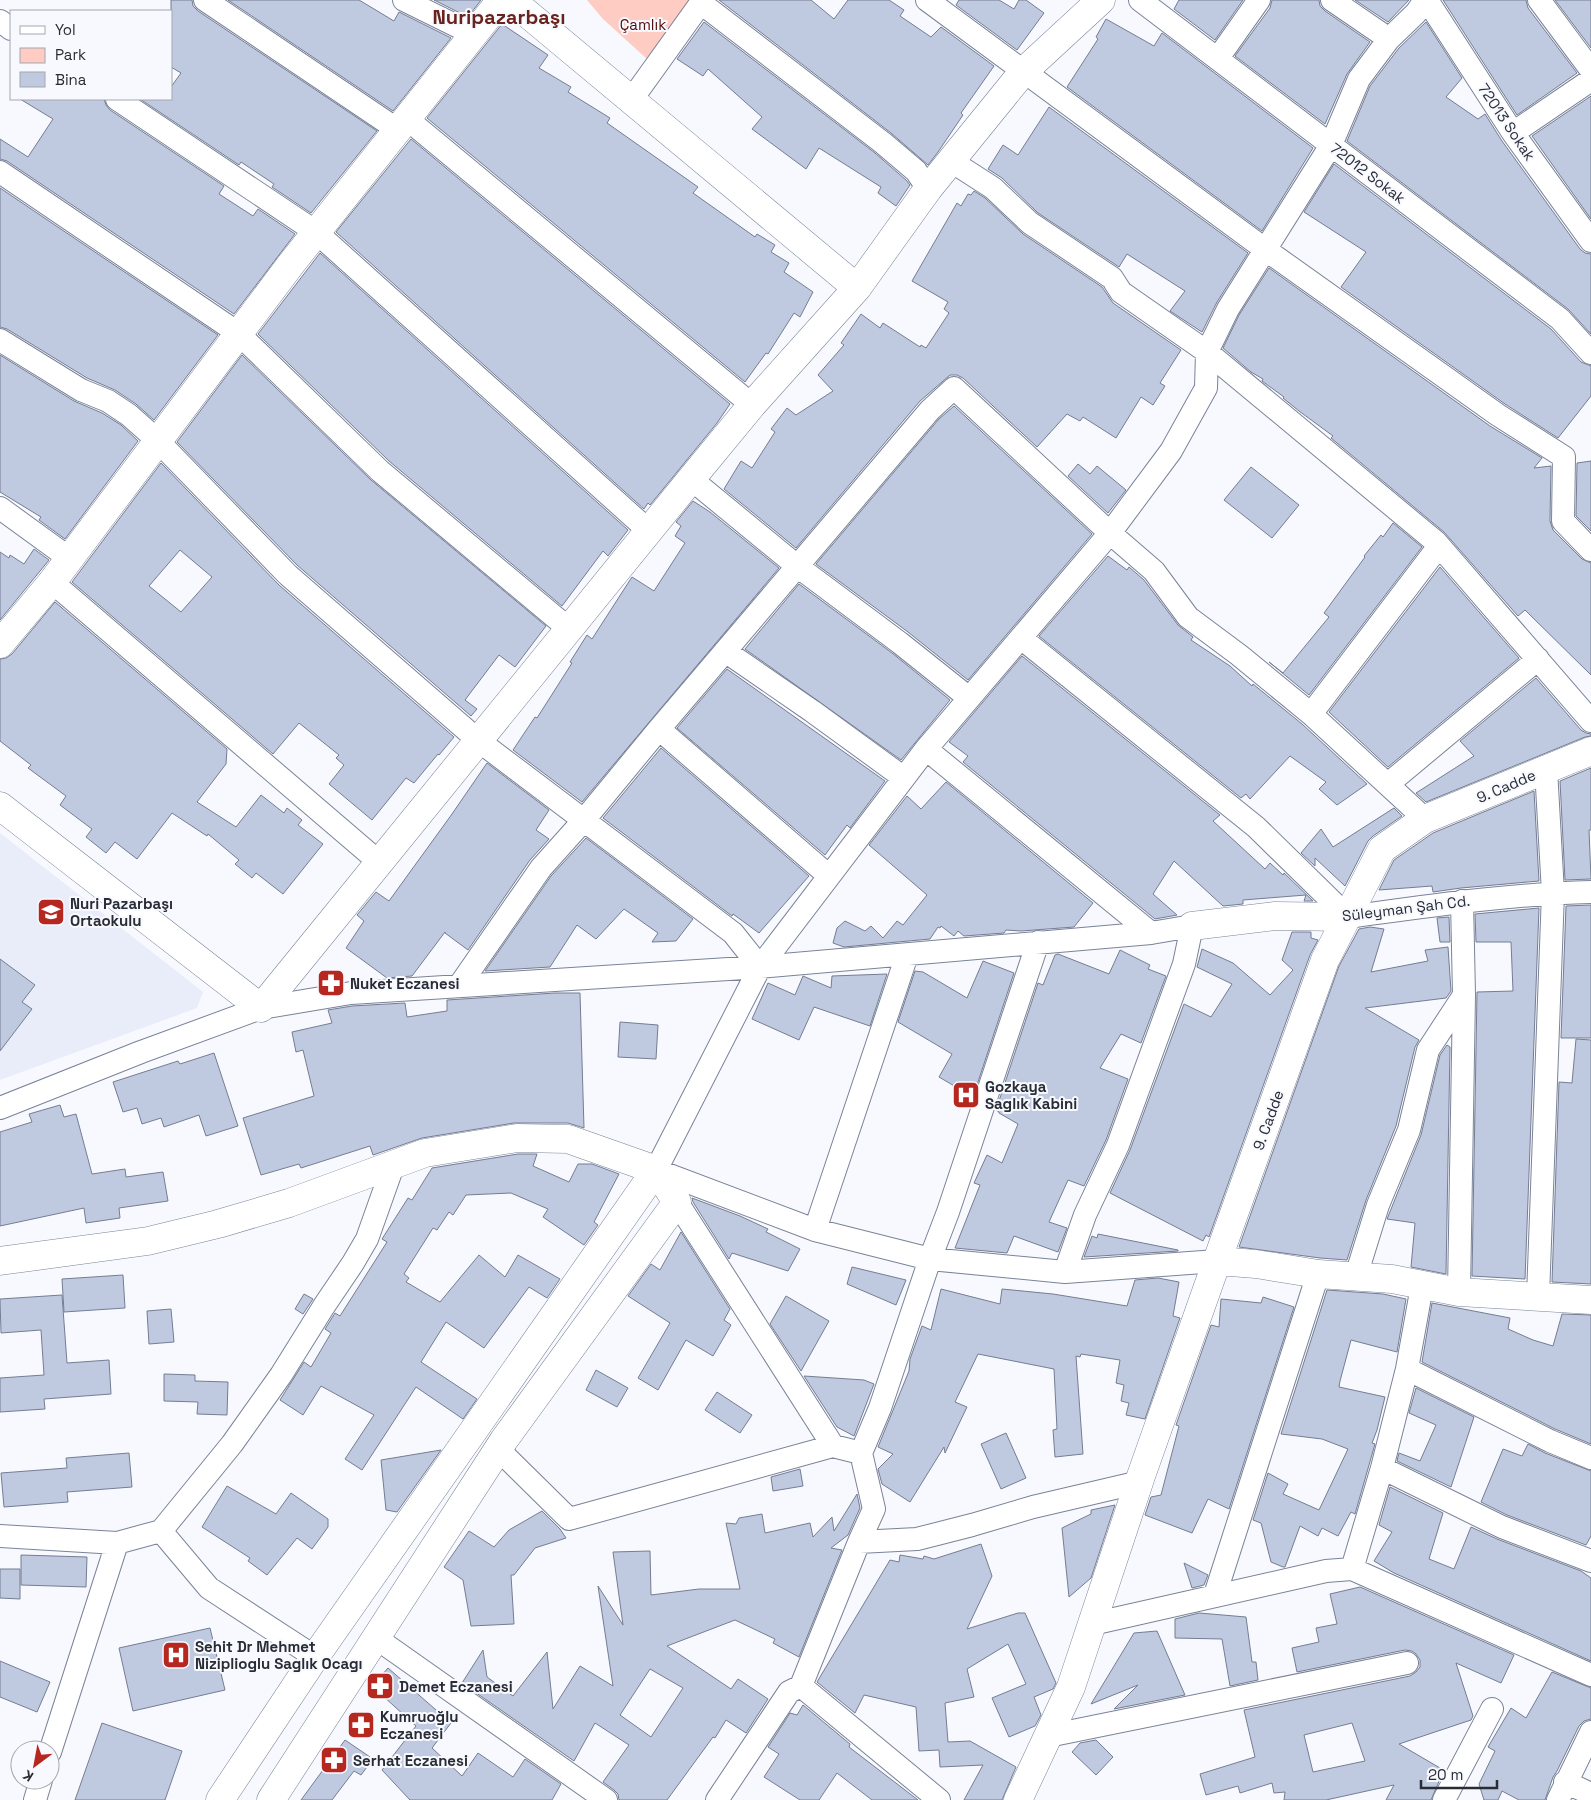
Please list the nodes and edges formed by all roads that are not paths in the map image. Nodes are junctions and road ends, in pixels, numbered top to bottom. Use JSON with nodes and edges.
{"nodes":[{"id":1,"x":205,"y":0,"type":"edge"},
{"id":2,"x":404,"y":0,"type":"edge"},
{"id":3,"x":501,"y":0,"type":"edge"},
{"id":4,"x":511,"y":0,"type":"edge"},
{"id":5,"x":927,"y":0,"type":"edge"},
{"id":6,"x":1101,"y":0,"type":"edge"},
{"id":7,"x":1140,"y":0,"type":"edge"},
{"id":8,"x":1259,"y":0,"type":"edge"},
{"id":9,"x":1332,"y":0,"type":"edge"},
{"id":10,"x":1426,"y":0,"type":"edge"},
{"id":11,"x":1538,"y":0,"type":"edge"},
{"id":12,"x":702,"y":1,"type":"edge"},
{"id":13,"x":1356,"y":7,"type":"edge"},
{"id":14,"x":475,"y":35,"type":"junction"},
{"id":15,"x":1388,"y":39,"type":"junction"},
{"id":16,"x":1218,"y":58,"type":"junction"},
{"id":17,"x":1591,"y":70,"type":"edge"},
{"id":18,"x":1023,"y":72,"type":"junction"},
{"id":19,"x":1591,"y":80,"type":"edge"},
{"id":20,"x":118,"y":100,"type":"edge"},
{"id":21,"x":632,"y":100,"type":"junction"},
{"id":22,"x":402,"y":124,"type":"junction"},
{"id":23,"x":1512,"y":134,"type":"junction"},
{"id":24,"x":1332,"y":145,"type":"junction"},
{"id":25,"x":951,"y":161,"type":"junction"},
{"id":26,"x":0,"y":172,"type":"edge"},
{"id":27,"x":928,"y":189,"type":"junction"},
{"id":28,"x":316,"y":232,"type":"junction"},
{"id":29,"x":1591,"y":241,"type":"edge"},
{"id":30,"x":1266,"y":250,"type":"junction"},
{"id":31,"x":857,"y":288,"type":"junction"},
{"id":32,"x":238,"y":333,"type":"junction"},
{"id":33,"x":0,"y":340,"type":"edge"},
{"id":34,"x":1207,"y":352,"type":"junction"},
{"id":35,"x":1591,"y":353,"type":"edge"},
{"id":36,"x":752,"y":405,"type":"junction"},
{"id":37,"x":157,"y":440,"type":"junction"},
{"id":38,"x":690,"y":479,"type":"junction"},
{"id":39,"x":0,"y":508,"type":"edge"},
{"id":40,"x":649,"y":531,"type":"junction"},
{"id":41,"x":1110,"y":533,"type":"junction"},
{"id":42,"x":1439,"y":546,"type":"junction"},
{"id":43,"x":1591,"y":550,"type":"edge"},
{"id":44,"x":69,"y":558,"type":"junction"},
{"id":45,"x":797,"y":566,"type":"junction"},
{"id":46,"x":52,"y":582,"type":"junction"},
{"id":47,"x":568,"y":628,"type":"junction"},
{"id":48,"x":1021,"y":638,"type":"junction"},
{"id":49,"x":0,"y":644,"type":"edge"},
{"id":50,"x":725,"y":651,"type":"junction"},
{"id":51,"x":1538,"y":659,"type":"junction"},
{"id":52,"x":969,"y":698,"type":"junction"},
{"id":53,"x":1311,"y":714,"type":"junction"},
{"id":54,"x":1591,"y":721,"type":"edge"},
{"id":55,"x":659,"y":728,"type":"junction"},
{"id":56,"x":479,"y":740,"type":"junction"},
{"id":57,"x":926,"y":748,"type":"junction"},
{"id":58,"x":1591,"y":751,"type":"edge"},
{"id":59,"x":1546,"y":769,"type":"junction"},
{"id":60,"x":904,"y":778,"type":"junction"},
{"id":61,"x":1388,"y":784,"type":"junction"},
{"id":62,"x":0,"y":806,"type":"edge"},
{"id":63,"x":1425,"y":819,"type":"junction"},
{"id":64,"x":584,"y":820,"type":"junction"},
{"id":65,"x":380,"y":862,"type":"junction"},
{"id":66,"x":829,"y":876,"type":"junction"},
{"id":67,"x":1591,"y":892,"type":"edge"},
{"id":68,"x":1553,"y":893,"type":"junction"},
{"id":69,"x":1462,"y":901,"type":"junction"},
{"id":70,"x":1348,"y":917,"type":"junction"},
{"id":71,"x":1192,"y":926,"type":"junction"},
{"id":72,"x":1150,"y":932,"type":"junction"},
{"id":73,"x":1038,"y":942,"type":"junction"},
{"id":74,"x":907,"y":956,"type":"junction"},
{"id":75,"x":760,"y":968,"type":"junction"},
{"id":76,"x":459,"y":986,"type":"junction"},
{"id":77,"x":1464,"y":996,"type":"junction"},
{"id":78,"x":260,"y":1008,"type":"junction"},
{"id":79,"x":0,"y":1108,"type":"edge"},
{"id":80,"x":394,"y":1163,"type":"junction"},
{"id":81,"x":656,"y":1170,"type":"junction"},
{"id":82,"x":677,"y":1202,"type":"junction"},
{"id":83,"x":815,"y":1230,"type":"junction"},
{"id":84,"x":930,"y":1259,"type":"junction"},
{"id":85,"x":0,"y":1261,"type":"edge"},
{"id":86,"x":1217,"y":1261,"type":"junction"},
{"id":87,"x":1065,"y":1272,"type":"junction"},
{"id":88,"x":1318,"y":1274,"type":"junction"},
{"id":89,"x":1356,"y":1276,"type":"junction"},
{"id":90,"x":1422,"y":1286,"type":"junction"},
{"id":91,"x":1459,"y":1292,"type":"junction"},
{"id":92,"x":1538,"y":1296,"type":"junction"},
{"id":93,"x":1591,"y":1300,"type":"edge"},
{"id":94,"x":1407,"y":1369,"type":"junction"},
{"id":95,"x":833,"y":1446,"type":"junction"},
{"id":96,"x":498,"y":1449,"type":"junction"},
{"id":97,"x":861,"y":1453,"type":"junction"},
{"id":98,"x":1591,"y":1458,"type":"edge"},
{"id":99,"x":1382,"y":1468,"type":"junction"},
{"id":100,"x":1140,"y":1482,"type":"junction"},
{"id":101,"x":161,"y":1531,"type":"junction"},
{"id":102,"x":0,"y":1536,"type":"edge"},
{"id":103,"x":858,"y":1542,"type":"junction"},
{"id":104,"x":116,"y":1543,"type":"junction"},
{"id":105,"x":1589,"y":1556,"type":"edge"},
{"id":106,"x":1352,"y":1569,"type":"junction"},
{"id":107,"x":1215,"y":1596,"type":"junction"},
{"id":108,"x":1092,"y":1624,"type":"junction"},
{"id":109,"x":376,"y":1638,"type":"junction"},
{"id":110,"x":315,"y":1657,"type":"junction"},
{"id":111,"x":1406,"y":1663,"type":"dead end"},
{"id":112,"x":1591,"y":1675,"type":"edge"},
{"id":113,"x":801,"y":1686,"type":"junction"},
{"id":114,"x":1492,"y":1709,"type":"dead end"},
{"id":115,"x":1591,"y":1732,"type":"edge"},
{"id":116,"x":1048,"y":1736,"type":"junction"},
{"id":117,"x":54,"y":1740,"type":"edge"},
{"id":118,"x":1561,"y":1791,"type":"edge"},
{"id":119,"x":1591,"y":1794,"type":"edge"},
{"id":120,"x":220,"y":1800,"type":"edge"},
{"id":121,"x":271,"y":1800,"type":"edge"},
{"id":122,"x":606,"y":1800,"type":"edge"},
{"id":123,"x":718,"y":1800,"type":"edge"},
{"id":124,"x":939,"y":1800,"type":"edge"},
{"id":125,"x":1018,"y":1800,"type":"edge"},
{"id":126,"x":1444,"y":1800,"type":"edge"}],
"edges":[{"from":1,"to":22,"type":"street"},
{"from":2,"to":14,"type":"street"},
{"from":3,"to":14,"type":"street"},
{"from":4,"to":21,"type":"street"},
{"from":5,"to":18,"type":"street"},
{"from":6,"to":18,"type":"street"},
{"from":7,"to":16,"type":"street","name":"72012 Sokak"},
{"from":8,"to":16,"type":"street"},
{"from":9,"to":13,"type":"street"},
{"from":10,"to":15,"type":"street"},
{"from":10,"to":23,"type":"street","name":"72013 Sokak"},
{"from":11,"to":17,"type":"street"},
{"from":12,"to":21,"type":"street"},
{"from":12,"to":27,"type":"street"},
{"from":13,"to":15,"type":"street"},
{"from":14,"to":22,"type":"street"},
{"from":15,"to":24,"type":"street"},
{"from":16,"to":24,"type":"street","name":"72012 Sokak"},
{"from":18,"to":25,"type":"street"},
{"from":18,"to":30,"type":"street"},
{"from":19,"to":23,"type":"street"},
{"from":20,"to":28,"type":"street"},
{"from":21,"to":31,"type":"street"},
{"from":22,"to":28,"type":"street"},
{"from":22,"to":36,"type":"street"},
{"from":23,"to":29,"type":"street","name":"72013 Sokak"},
{"from":24,"to":30,"type":"street"},
{"from":24,"to":35,"type":"street","name":"72012 Sokak"},
{"from":25,"to":27,"type":"street"},
{"from":25,"to":34,"type":"street"},
{"from":26,"to":32,"type":"street"},
{"from":27,"to":31,"type":"street"},
{"from":28,"to":32,"type":"street"},
{"from":28,"to":40,"type":"street"},
{"from":30,"to":34,"type":"street"},
{"from":30,"to":43,"type":"street"},
{"from":31,"to":36,"type":"street"},
{"from":32,"to":37,"type":"street"},
{"from":32,"to":47,"type":"street"},
{"from":33,"to":37,"type":"street"},
{"from":34,"to":41,"type":"street"},
{"from":34,"to":42,"type":"street"},
{"from":36,"to":38,"type":"street"},
{"from":37,"to":44,"type":"street"},
{"from":37,"to":56,"type":"street"},
{"from":38,"to":40,"type":"street"},
{"from":38,"to":45,"type":"street"},
{"from":39,"to":44,"type":"street"},
{"from":40,"to":47,"type":"street"},
{"from":41,"to":45,"type":"street"},
{"from":41,"to":48,"type":"street"},
{"from":41,"to":53,"type":"street"},
{"from":42,"to":51,"type":"street"},
{"from":42,"to":53,"type":"street"},
{"from":44,"to":46,"type":"street"},
{"from":45,"to":50,"type":"street"},
{"from":45,"to":52,"type":"street"},
{"from":46,"to":49,"type":"street"},
{"from":46,"to":65,"type":"street"},
{"from":47,"to":56,"type":"street"},
{"from":48,"to":52,"type":"street"},
{"from":48,"to":70,"type":"street"},
{"from":50,"to":55,"type":"street"},
{"from":50,"to":60,"type":"street"},
{"from":51,"to":54,"type":"street"},
{"from":51,"to":61,"type":"street"},
{"from":52,"to":57,"type":"street"},
{"from":53,"to":61,"type":"street"},
{"from":55,"to":64,"type":"street"},
{"from":55,"to":66,"type":"street"},
{"from":56,"to":64,"type":"street"},
{"from":56,"to":65,"type":"street"},
{"from":57,"to":60,"type":"street"},
{"from":57,"to":72,"type":"street"},
{"from":58,"to":59,"type":"street","name":"9. Cadde"},
{"from":59,"to":63,"type":"street","name":"9. Cadde"},
{"from":59,"to":68,"type":"street"},
{"from":60,"to":66,"type":"street"},
{"from":61,"to":63,"type":"street"},
{"from":62,"to":78,"type":"street"},
{"from":63,"to":70,"type":"street","name":"9. Cadde"},
{"from":64,"to":75,"type":"street"},
{"from":64,"to":76,"type":"street"},
{"from":65,"to":78,"type":"street"},
{"from":66,"to":75,"type":"street"},
{"from":67,"to":68,"type":"street","name":"Süleyman Şah Cd."},
{"from":68,"to":69,"type":"street","name":"Süleyman Şah Cd."},
{"from":68,"to":92,"type":"street"},
{"from":69,"to":70,"type":"street","name":"Süleyman Şah Cd."},
{"from":69,"to":77,"type":"street"},
{"from":70,"to":71,"type":"street","name":"Süleyman Şah Cd."},
{"from":70,"to":86,"type":"street","name":"9. Cadde"},
{"from":71,"to":72,"type":"street"},
{"from":71,"to":87,"type":"street"},
{"from":72,"to":73,"type":"street"},
{"from":73,"to":74,"type":"street"},
{"from":73,"to":84,"type":"street"},
{"from":74,"to":75,"type":"street"},
{"from":74,"to":83,"type":"street"},
{"from":75,"to":76,"type":"street"},
{"from":75,"to":81,"type":"street"},
{"from":76,"to":78,"type":"street"},
{"from":77,"to":89,"type":"street"},
{"from":77,"to":91,"type":"street"},
{"from":78,"to":79,"type":"street"},
{"from":80,"to":81,"type":"street"},
{"from":80,"to":85,"type":"street"},
{"from":80,"to":101,"type":"street"},
{"from":81,"to":82,"type":"street"},
{"from":81,"to":83,"type":"street"},
{"from":81,"to":110,"type":"street"},
{"from":82,"to":95,"type":"street"},
{"from":82,"to":96,"type":"street"},
{"from":83,"to":84,"type":"street"},
{"from":84,"to":87,"type":"street"},
{"from":84,"to":97,"type":"street"},
{"from":86,"to":87,"type":"street"},
{"from":86,"to":88,"type":"street"},
{"from":86,"to":100,"type":"street","name":"9. Cadde"},
{"from":88,"to":89,"type":"street"},
{"from":88,"to":107,"type":"street"},
{"from":89,"to":90,"type":"street"},
{"from":90,"to":91,"type":"street"},
{"from":90,"to":94,"type":"street"},
{"from":91,"to":92,"type":"street"},
{"from":92,"to":93,"type":"street"},
{"from":94,"to":98,"type":"street"},
{"from":94,"to":99,"type":"street"},
{"from":95,"to":96,"type":"street"},
{"from":95,"to":97,"type":"street"},
{"from":96,"to":109,"type":"street"},
{"from":97,"to":103,"type":"street"},
{"from":99,"to":105,"type":"street"},
{"from":99,"to":106,"type":"street"},
{"from":100,"to":103,"type":"street"},
{"from":100,"to":108,"type":"street","name":"9. Cadde"},
{"from":101,"to":104,"type":"street"},
{"from":101,"to":110,"type":"street"},
{"from":102,"to":104,"type":"street"},
{"from":103,"to":113,"type":"street"},
{"from":104,"to":117,"type":"street"},
{"from":106,"to":107,"type":"street"},
{"from":106,"to":112,"type":"street"},
{"from":107,"to":108,"type":"street"},
{"from":108,"to":116,"type":"street","name":"9. Cadde"},
{"from":109,"to":121,"type":"street"},
{"from":109,"to":122,"type":"street"},
{"from":110,"to":120,"type":"street"},
{"from":111,"to":116,"type":"street"},
{"from":113,"to":123,"type":"street"},
{"from":113,"to":124,"type":"street"},
{"from":114,"to":126,"type":"street"},
{"from":115,"to":118,"type":"street"},
{"from":116,"to":125,"type":"street","name":"9. Cadde"},
{"from":118,"to":119,"type":"street"}]}
